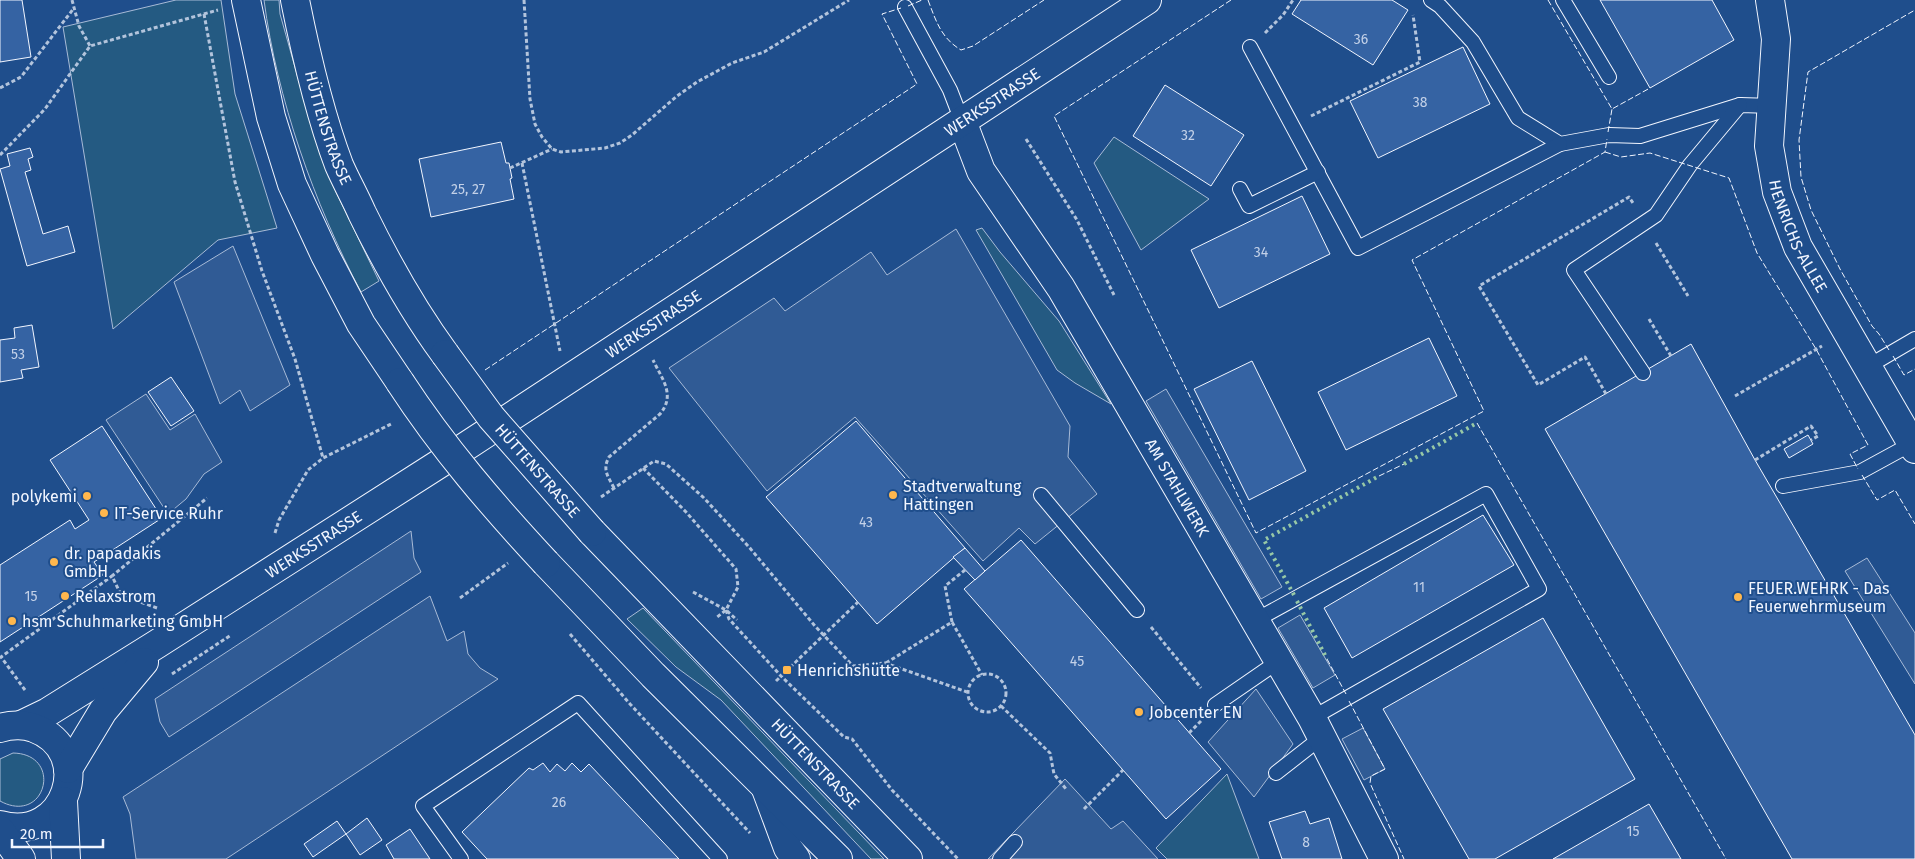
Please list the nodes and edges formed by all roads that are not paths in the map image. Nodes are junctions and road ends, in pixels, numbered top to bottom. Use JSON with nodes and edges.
{"nodes":[{"id":1,"x":295,"y":0,"type":"edge"},
{"id":2,"x":1147,"y":0,"type":"edge"},
{"id":3,"x":1431,"y":0,"type":"edge"},
{"id":4,"x":1563,"y":0,"type":"edge"},
{"id":5,"x":1770,"y":0,"type":"edge"},
{"id":6,"x":234,"y":5,"type":"edge"},
{"id":7,"x":905,"y":7,"type":"dead end"},
{"id":8,"x":1250,"y":47,"type":"road end"},
{"id":9,"x":1609,"y":78,"type":"dead end"},
{"id":10,"x":1740,"y":105,"type":"junction"},
{"id":11,"x":1773,"y":106,"type":"junction"},
{"id":12,"x":962,"y":121,"type":"junction"},
{"id":13,"x":1560,"y":144,"type":"junction"},
{"id":14,"x":1318,"y":172,"type":"junction"},
{"id":15,"x":1240,"y":189,"type":"dead end"},
{"id":16,"x":1915,"y":339,"type":"edge"},
{"id":17,"x":1867,"y":367,"type":"junction"},
{"id":18,"x":1643,"y":373,"type":"dead end"},
{"id":19,"x":1914,"y":445,"type":"edge"},
{"id":20,"x":1783,"y":486,"type":"dead end"},
{"id":21,"x":1041,"y":495,"type":"dead end"},
{"id":22,"x":1137,"y":610,"type":"road end"},
{"id":23,"x":1256,"y":620,"type":"junction"},
{"id":24,"x":157,"y":644,"type":"junction"},
{"id":25,"x":1279,"y":661,"type":"junction"},
{"id":26,"x":1216,"y":705,"type":"road end"},
{"id":27,"x":21,"y":723,"type":"edge"},
{"id":28,"x":1317,"y":727,"type":"junction"},
{"id":29,"x":68,"y":769,"type":"junction"},
{"id":30,"x":1276,"y":773,"type":"dead end"},
{"id":31,"x":766,"y":790,"type":"junction"},
{"id":32,"x":62,"y":801,"type":"junction"},
{"id":33,"x":0,"y":825,"type":"edge"},
{"id":34,"x":0,"y":830,"type":"edge"},
{"id":35,"x":1015,"y":842,"type":"dead end"},
{"id":36,"x":21,"y":859,"type":"edge"},
{"id":37,"x":66,"y":859,"type":"edge"},
{"id":38,"x":461,"y":859,"type":"edge"},
{"id":39,"x":720,"y":859,"type":"edge"},
{"id":40,"x":796,"y":859,"type":"edge"},
{"id":41,"x":838,"y":859,"type":"edge"},
{"id":42,"x":908,"y":859,"type":"edge"},
{"id":43,"x":1000,"y":859,"type":"edge"},
{"id":44,"x":1384,"y":859,"type":"edge"}],
"edges":[{"from":1,"to":42,"type":"street","name":"HÜTTENSTRASSE","bridge":true},
{"from":2,"to":12,"type":"street","name":"WERKSSTRASSE"},
{"from":3,"to":13,"type":"lane"},
{"from":4,"to":9,"type":"lane"},
{"from":5,"to":11,"type":"street","name":"HENRICHS-ALLEE"},
{"from":6,"to":31,"type":"street","bridge":true},
{"from":7,"to":12,"type":"lane"},
{"from":8,"to":14,"type":"lane"},
{"from":10,"to":11,"type":"lane"},
{"from":10,"to":13,"type":"lane"},
{"from":10,"to":18,"type":"lane"},
{"from":11,"to":17,"type":"street","name":"HENRICHS-ALLEE"},
{"from":12,"to":23,"type":"street","name":"AM STAHLWERK"},
{"from":12,"to":24,"type":"street","name":"WERKSSTRASSE"},
{"from":13,"to":14,"type":"lane"},
{"from":14,"to":15,"type":"lane"},
{"from":16,"to":17,"type":"lane"},
{"from":17,"to":19,"type":"street","name":"HENRICHS-ALLEE"},
{"from":19,"to":20,"type":"lane"},
{"from":21,"to":22,"type":"lane"},
{"from":23,"to":25,"type":"street","name":"AM STAHLWERK"},
{"from":23,"to":28,"type":"lane"},
{"from":24,"to":27,"type":"street","name":"WERKSSTRASSE"},
{"from":24,"to":29,"type":"street","name":"WERKSSTRASSE"},
{"from":25,"to":26,"type":"lane"},
{"from":25,"to":28,"type":"street","name":"AM STAHLWERK"},
{"from":27,"to":29,"type":"street"},
{"from":28,"to":30,"type":"lane"},
{"from":28,"to":44,"type":"street","name":"AM STAHLWERK"},
{"from":29,"to":32,"type":"street","name":"WERKSSTRASSE"},
{"from":31,"to":40,"type":"street"},
{"from":31,"to":41,"type":"street"},
{"from":32,"to":33,"type":"street","name":"WERKSSTRASSE"},
{"from":32,"to":37,"type":"street","name":"WERKSSTRASSE"},
{"from":34,"to":36,"type":"street"},
{"from":35,"to":43,"type":"lane"},
{"from":38,"to":39,"type":"lane"}]}
